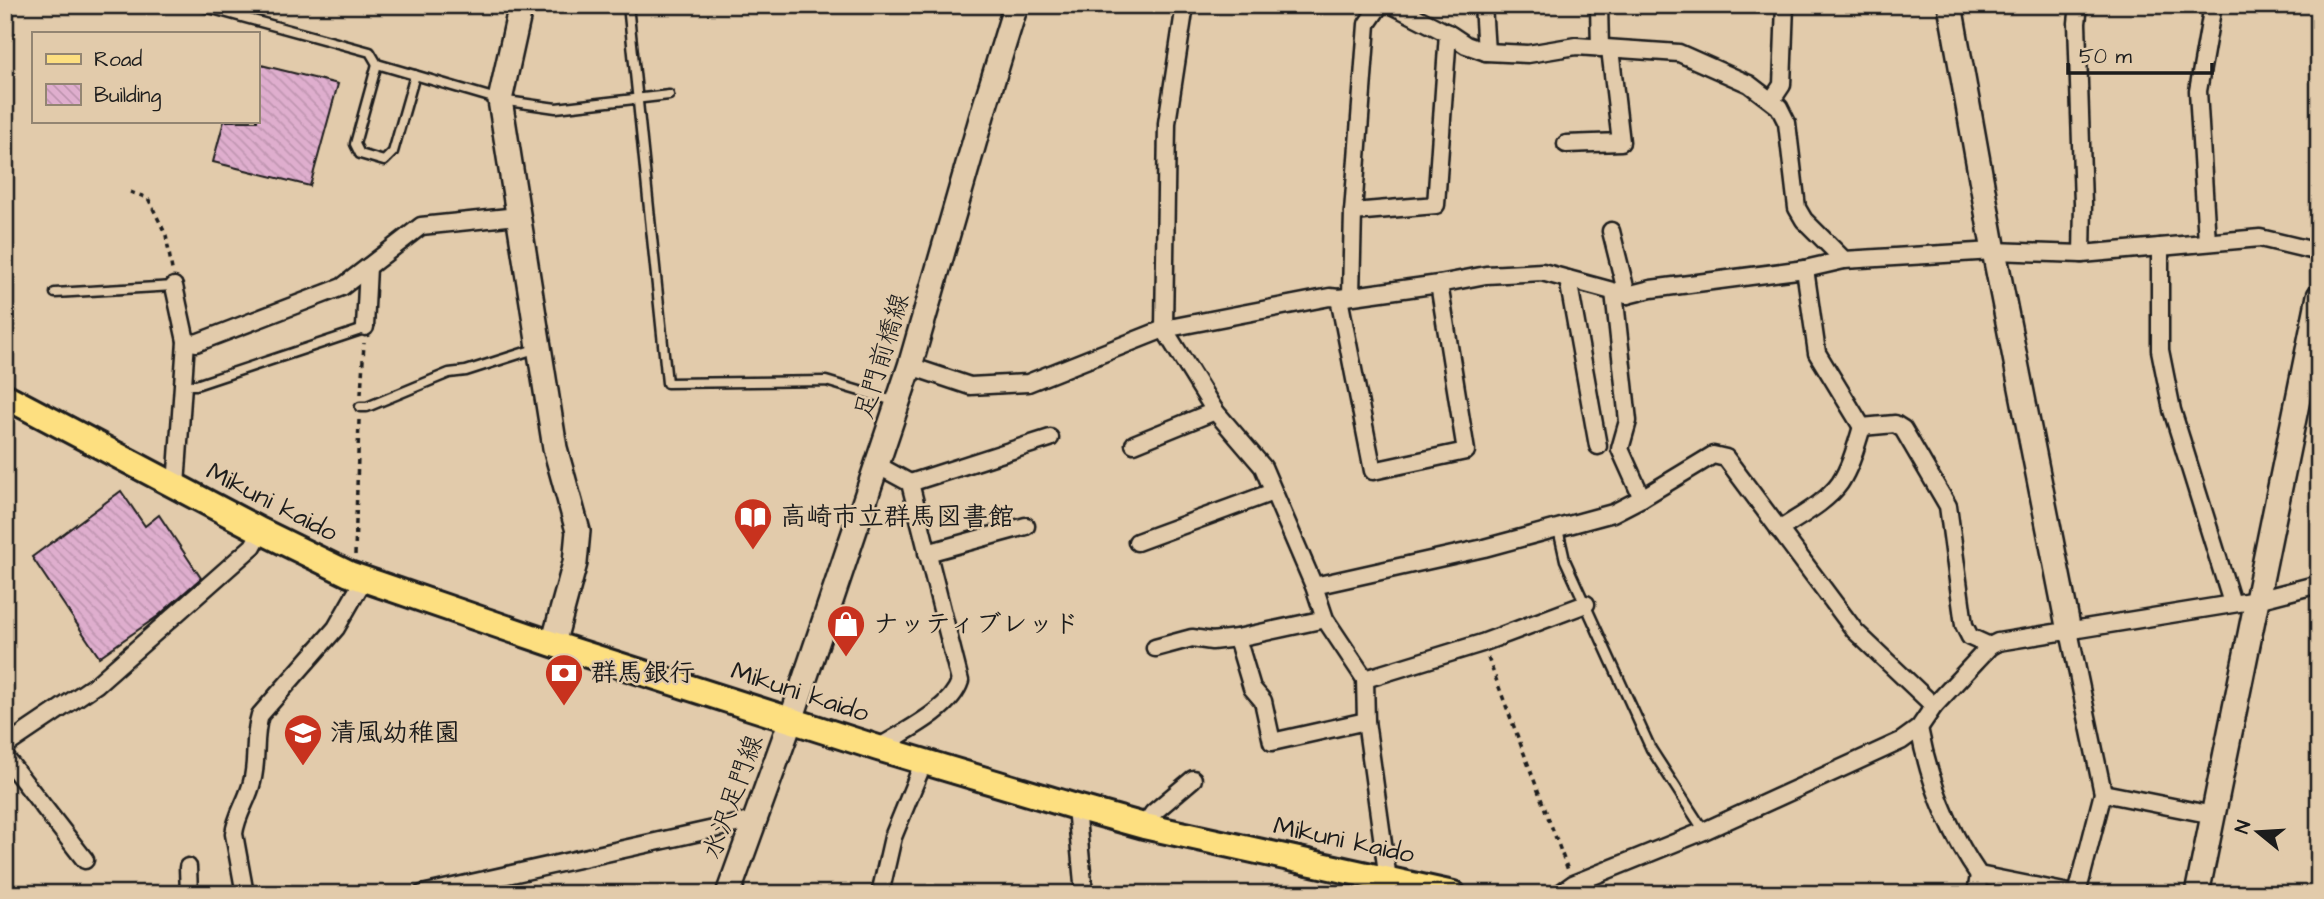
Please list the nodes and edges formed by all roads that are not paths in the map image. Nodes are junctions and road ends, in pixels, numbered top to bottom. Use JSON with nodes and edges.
{"nodes":[{"id":1,"x":198,"y":5,"type":"edge"},
{"id":2,"x":521,"y":5,"type":"edge"},
{"id":3,"x":628,"y":5,"type":"edge"},
{"id":4,"x":1016,"y":5,"type":"edge"},
{"id":5,"x":1185,"y":5,"type":"edge"},
{"id":6,"x":1380,"y":5,"type":"edge"},
{"id":7,"x":1392,"y":5,"type":"edge"},
{"id":8,"x":1483,"y":5,"type":"edge"},
{"id":9,"x":1599,"y":5,"type":"edge"},
{"id":10,"x":1785,"y":5,"type":"edge"},
{"id":11,"x":1950,"y":5,"type":"edge"},
{"id":12,"x":2079,"y":5,"type":"edge"},
{"id":13,"x":2213,"y":5,"type":"edge"},
{"id":14,"x":1448,"y":33,"type":"junction"},
{"id":15,"x":1605,"y":48,"type":"junction"},
{"id":16,"x":1486,"y":52,"type":"junction"},
{"id":17,"x":377,"y":64,"type":"junction"},
{"id":18,"x":415,"y":75,"type":"junction"},
{"id":19,"x":669,"y":95,"type":"dead end"},
{"id":20,"x":640,"y":99,"type":"junction"},
{"id":21,"x":499,"y":100,"type":"junction"},
{"id":22,"x":1772,"y":100,"type":"junction"},
{"id":23,"x":1566,"y":144,"type":"dead end"},
{"id":24,"x":1353,"y":212,"type":"junction"},
{"id":25,"x":518,"y":216,"type":"junction"},
{"id":26,"x":1611,"y":231,"type":"dead end"},
{"id":27,"x":2207,"y":242,"type":"junction"},
{"id":28,"x":2160,"y":247,"type":"junction"},
{"id":29,"x":1994,"y":251,"type":"junction"},
{"id":30,"x":2319,"y":251,"type":"edge"},
{"id":31,"x":2082,"y":254,"type":"junction"},
{"id":32,"x":1844,"y":260,"type":"junction"},
{"id":33,"x":369,"y":267,"type":"junction"},
{"id":34,"x":1805,"y":269,"type":"junction"},
{"id":35,"x":1568,"y":279,"type":"junction"},
{"id":36,"x":1439,"y":284,"type":"junction"},
{"id":37,"x":174,"y":286,"type":"joint"},
{"id":38,"x":55,"y":293,"type":"dead end"},
{"id":39,"x":1620,"y":293,"type":"junction"},
{"id":40,"x":1345,"y":296,"type":"junction"},
{"id":41,"x":2319,"y":296,"type":"edge"},
{"id":42,"x":365,"y":327,"type":"joint"},
{"id":43,"x":1164,"y":329,"type":"junction"},
{"id":44,"x":186,"y":341,"type":"junction"},
{"id":45,"x":538,"y":348,"type":"junction"},
{"id":46,"x":910,"y":366,"type":"junction"},
{"id":47,"x":185,"y":385,"type":"junction"},
{"id":48,"x":5,"y":396,"type":"edge"},
{"id":49,"x":897,"y":402,"type":"junction"},
{"id":50,"x":360,"y":407,"type":"road end"},
{"id":51,"x":1215,"y":411,"type":"junction"},
{"id":52,"x":1862,"y":427,"type":"junction"},
{"id":53,"x":1050,"y":438,"type":"dead end"},
{"id":54,"x":1134,"y":444,"type":"dead end"},
{"id":55,"x":1598,"y":446,"type":"dead end"},
{"id":56,"x":877,"y":466,"type":"junction"},
{"id":57,"x":910,"y":482,"type":"junction"},
{"id":58,"x":176,"y":486,"type":"junction"},
{"id":59,"x":1273,"y":492,"type":"junction"},
{"id":60,"x":1642,"y":498,"type":"junction"},
{"id":61,"x":1026,"y":526,"type":"dead end"},
{"id":62,"x":1558,"y":529,"type":"junction"},
{"id":63,"x":1779,"y":530,"type":"junction"},
{"id":64,"x":261,"y":531,"type":"junction"},
{"id":65,"x":1137,"y":542,"type":"dead end"},
{"id":66,"x":927,"y":553,"type":"junction"},
{"id":67,"x":360,"y":569,"type":"junction"},
{"id":68,"x":2319,"y":584,"type":"edge"},
{"id":69,"x":1314,"y":586,"type":"junction"},
{"id":70,"x":2257,"y":600,"type":"junction"},
{"id":71,"x":2232,"y":603,"type":"junction"},
{"id":72,"x":1586,"y":604,"type":"junction"},
{"id":73,"x":1325,"y":619,"type":"junction"},
{"id":74,"x":2069,"y":631,"type":"junction"},
{"id":75,"x":1237,"y":638,"type":"junction"},
{"id":76,"x":553,"y":644,"type":"junction"},
{"id":77,"x":1990,"y":646,"type":"junction"},
{"id":78,"x":1155,"y":648,"type":"dead end"},
{"id":79,"x":1365,"y":679,"type":"junction"},
{"id":80,"x":1934,"y":706,"type":"junction"},
{"id":81,"x":791,"y":720,"type":"junction"},
{"id":82,"x":1366,"y":721,"type":"junction"},
{"id":83,"x":1919,"y":728,"type":"junction"},
{"id":84,"x":5,"y":746,"type":"edge"},
{"id":85,"x":877,"y":748,"type":"junction"},
{"id":86,"x":5,"y":757,"type":"edge"},
{"id":87,"x":924,"y":761,"type":"junction"},
{"id":88,"x":1194,"y":779,"type":"dead end"},
{"id":89,"x":2103,"y":793,"type":"junction"},
{"id":90,"x":1076,"y":807,"type":"junction"},
{"id":91,"x":2213,"y":814,"type":"junction"},
{"id":92,"x":754,"y":820,"type":"junction"},
{"id":93,"x":1144,"y":826,"type":"junction"},
{"id":94,"x":1704,"y":831,"type":"junction"},
{"id":95,"x":85,"y":860,"type":"dead end"},
{"id":96,"x":188,"y":867,"type":"dead end"},
{"id":97,"x":1979,"y":875,"type":"junction"},
{"id":98,"x":1390,"y":887,"type":"edge"},
{"id":99,"x":1566,"y":889,"type":"edge"},
{"id":100,"x":189,"y":894,"type":"edge"},
{"id":101,"x":246,"y":894,"type":"edge"},
{"id":102,"x":422,"y":894,"type":"edge"},
{"id":103,"x":728,"y":894,"type":"edge"},
{"id":104,"x":880,"y":894,"type":"edge"},
{"id":105,"x":1084,"y":894,"type":"edge"},
{"id":106,"x":1453,"y":894,"type":"edge"},
{"id":107,"x":1976,"y":894,"type":"edge"},
{"id":108,"x":2076,"y":894,"type":"edge"},
{"id":109,"x":2197,"y":894,"type":"edge"}],
"edges":[{"from":1,"to":17,"type":"lane"},
{"from":2,"to":21,"type":"street"},
{"from":3,"to":20,"type":"lane"},
{"from":4,"to":46,"type":"street","name":"足門前橋線"},
{"from":5,"to":43,"type":"street"},
{"from":6,"to":24,"type":"street"},
{"from":7,"to":14,"type":"street"},
{"from":8,"to":16,"type":"street"},
{"from":9,"to":15,"type":"street"},
{"from":10,"to":22,"type":"street"},
{"from":11,"to":29,"type":"street"},
{"from":12,"to":31,"type":"street"},
{"from":13,"to":27,"type":"street"},
{"from":14,"to":16,"type":"street"},
{"from":14,"to":24,"type":"street"},
{"from":15,"to":16,"type":"street"},
{"from":15,"to":22,"type":"street"},
{"from":15,"to":23,"type":"street"},
{"from":17,"to":18,"type":"lane"},
{"from":17,"to":18,"type":"lane"},
{"from":18,"to":21,"type":"lane"},
{"from":19,"to":20,"type":"lane"},
{"from":20,"to":21,"type":"lane"},
{"from":20,"to":49,"type":"lane"},
{"from":21,"to":25,"type":"street"},
{"from":22,"to":32,"type":"street"},
{"from":24,"to":40,"type":"street"},
{"from":25,"to":33,"type":"street"},
{"from":25,"to":45,"type":"street"},
{"from":26,"to":39,"type":"street"},
{"from":27,"to":28,"type":"street"},
{"from":27,"to":30,"type":"street"},
{"from":28,"to":31,"type":"street"},
{"from":28,"to":71,"type":"street"},
{"from":29,"to":31,"type":"street"},
{"from":29,"to":32,"type":"street"},
{"from":29,"to":74,"type":"street"},
{"from":32,"to":34,"type":"street"},
{"from":33,"to":42,"type":"street"},
{"from":33,"to":44,"type":"street"},
{"from":34,"to":39,"type":"street"},
{"from":34,"to":52,"type":"street"},
{"from":35,"to":36,"type":"street"},
{"from":35,"to":39,"type":"street"},
{"from":35,"to":55,"type":"street"},
{"from":36,"to":40,"type":"street"},
{"from":36,"to":40,"type":"street"},
{"from":37,"to":38,"type":"lane"},
{"from":37,"to":44,"type":"street"},
{"from":39,"to":60,"type":"street"},
{"from":40,"to":43,"type":"street"},
{"from":41,"to":70,"type":"street"},
{"from":42,"to":47,"type":"lane"},
{"from":43,"to":46,"type":"street"},
{"from":43,"to":51,"type":"street"},
{"from":44,"to":47,"type":"street"},
{"from":45,"to":50,"type":"lane"},
{"from":45,"to":76,"type":"street"},
{"from":46,"to":49,"type":"street","name":"足門前橋線"},
{"from":47,"to":58,"type":"street"},
{"from":48,"to":58,"type":"main road","name":"Mikuni kaido"},
{"from":49,"to":56,"type":"street","name":"足門前橋線"},
{"from":51,"to":54,"type":"street"},
{"from":51,"to":59,"type":"street"},
{"from":52,"to":63,"type":"street"},
{"from":52,"to":77,"type":"street"},
{"from":53,"to":57,"type":"street"},
{"from":56,"to":57,"type":"street"},
{"from":56,"to":81,"type":"street","name":"足門前橋線"},
{"from":57,"to":66,"type":"street"},
{"from":58,"to":64,"type":"main road","name":"Mikuni kaido"},
{"from":59,"to":65,"type":"street"},
{"from":59,"to":69,"type":"street"},
{"from":60,"to":62,"type":"street"},
{"from":60,"to":63,"type":"street"},
{"from":61,"to":66,"type":"street"},
{"from":62,"to":69,"type":"street"},
{"from":62,"to":72,"type":"lane"},
{"from":63,"to":80,"type":"street"},
{"from":64,"to":67,"type":"main road","name":"Mikuni kaido"},
{"from":64,"to":84,"type":"street"},
{"from":66,"to":85,"type":"street"},
{"from":67,"to":76,"type":"main road","name":"Mikuni kaido"},
{"from":67,"to":101,"type":"street"},
{"from":68,"to":70,"type":"street"},
{"from":69,"to":73,"type":"street"},
{"from":70,"to":71,"type":"street"},
{"from":70,"to":91,"type":"street"},
{"from":71,"to":74,"type":"street"},
{"from":72,"to":79,"type":"street"},
{"from":72,"to":94,"type":"lane"},
{"from":73,"to":75,"type":"street"},
{"from":73,"to":79,"type":"street"},
{"from":74,"to":77,"type":"street"},
{"from":74,"to":89,"type":"street"},
{"from":75,"to":78,"type":"street"},
{"from":75,"to":82,"type":"street"},
{"from":76,"to":81,"type":"main road","name":"Mikuni kaido"},
{"from":77,"to":80,"type":"street"},
{"from":79,"to":82,"type":"street"},
{"from":80,"to":83,"type":"street"},
{"from":81,"to":85,"type":"main road","name":"Mikuni kaido"},
{"from":81,"to":92,"type":"street","name":"水沢足門線"},
{"from":82,"to":98,"type":"street"},
{"from":83,"to":94,"type":"street"},
{"from":83,"to":97,"type":"street"},
{"from":85,"to":87,"type":"main road","name":"Mikuni kaido"},
{"from":86,"to":95,"type":"street"},
{"from":87,"to":90,"type":"main road","name":"Mikuni kaido"},
{"from":87,"to":104,"type":"street"},
{"from":88,"to":93,"type":"street"},
{"from":89,"to":91,"type":"street"},
{"from":89,"to":108,"type":"street"},
{"from":90,"to":93,"type":"main road","name":"Mikuni kaido"},
{"from":90,"to":105,"type":"street"},
{"from":91,"to":109,"type":"street"},
{"from":92,"to":102,"type":"street"},
{"from":92,"to":103,"type":"street","name":"水沢足門線"},
{"from":93,"to":98,"type":"main road","name":"Mikuni kaido"},
{"from":94,"to":99,"type":"street"},
{"from":96,"to":100,"type":"street"},
{"from":97,"to":107,"type":"street"},
{"from":97,"to":108,"type":"street"},
{"from":98,"to":106,"type":"main road","name":"Mikuni kaido"}]}
